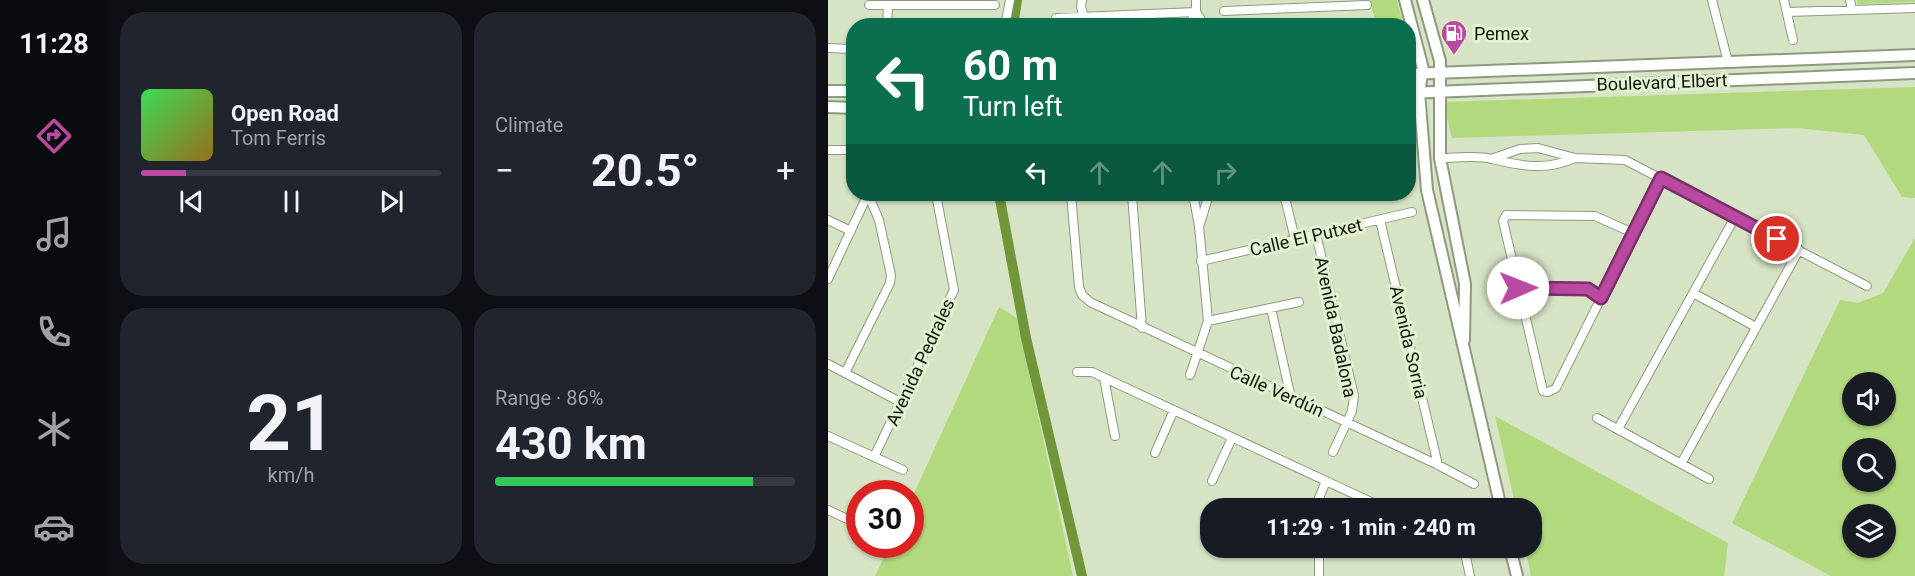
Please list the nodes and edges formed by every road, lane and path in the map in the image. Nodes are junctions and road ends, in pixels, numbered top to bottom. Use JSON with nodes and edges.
{"nodes":[{"id":1,"x":1010,"y":0,"type":"edge"},
{"id":2,"x":1082,"y":0,"type":"edge"},
{"id":3,"x":1196,"y":0,"type":"edge"},
{"id":4,"x":1269,"y":0,"type":"edge"},
{"id":5,"x":1405,"y":0,"type":"edge"},
{"id":6,"x":1423,"y":0,"type":"edge"},
{"id":7,"x":1712,"y":0,"type":"edge"},
{"id":8,"x":1784,"y":0,"type":"edge"},
{"id":9,"x":1850,"y":0,"type":"edge"},
{"id":10,"x":1337,"y":3,"type":"edge"},
{"id":11,"x":888,"y":4,"type":"junction"},
{"id":12,"x":1366,"y":4,"type":"dead end"},
{"id":13,"x":869,"y":5,"type":"dead end"},
{"id":14,"x":995,"y":5,"type":"dead end"},
{"id":15,"x":1915,"y":8,"type":"edge"},
{"id":16,"x":1272,"y":9,"type":"junction"},
{"id":17,"x":1852,"y":10,"type":"junction"},
{"id":18,"x":1224,"y":11,"type":"dead end"},
{"id":19,"x":1196,"y":12,"type":"junction"},
{"id":20,"x":1787,"y":12,"type":"junction"},
{"id":21,"x":1084,"y":17,"type":"junction"},
{"id":22,"x":887,"y":18,"type":"edge"},
{"id":23,"x":1007,"y":18,"type":"edge"},
{"id":24,"x":1056,"y":18,"type":"dead end"},
{"id":25,"x":1193,"y":18,"type":"edge"},
{"id":26,"x":1200,"y":18,"type":"edge"},
{"id":27,"x":1410,"y":18,"type":"edge"},
{"id":28,"x":1416,"y":39,"type":"edge"},
{"id":29,"x":1793,"y":40,"type":"dead end"},
{"id":30,"x":828,"y":48,"type":"edge"},
{"id":31,"x":846,"y":49,"type":"edge"},
{"id":32,"x":1915,"y":55,"type":"edge"},
{"id":33,"x":1728,"y":62,"type":"junction"},
{"id":34,"x":1440,"y":73,"type":"junction"},
{"id":35,"x":1915,"y":73,"type":"edge"},
{"id":36,"x":1416,"y":74,"type":"edge"},
{"id":37,"x":1422,"y":74,"type":"junction"},
{"id":38,"x":1727,"y":80,"type":"junction"},
{"id":39,"x":1416,"y":88,"type":"edge"},
{"id":40,"x":828,"y":91,"type":"edge"},
{"id":41,"x":846,"y":91,"type":"edge"},
{"id":42,"x":1438,"y":91,"type":"junction"},
{"id":43,"x":1416,"y":92,"type":"edge"},
{"id":44,"x":828,"y":107,"type":"edge"},
{"id":45,"x":1416,"y":107,"type":"edge"},
{"id":46,"x":846,"y":108,"type":"edge"},
{"id":47,"x":828,"y":150,"type":"edge"},
{"id":48,"x":846,"y":150,"type":"edge"},
{"id":49,"x":1440,"y":158,"type":"junction"},
{"id":50,"x":1575,"y":158,"type":"junction"},
{"id":51,"x":1491,"y":159,"type":"junction"},
{"id":52,"x":1661,"y":178,"type":"junction"},
{"id":53,"x":865,"y":201,"type":"edge"},
{"id":54,"x":871,"y":201,"type":"edge"},
{"id":55,"x":937,"y":201,"type":"edge"},
{"id":56,"x":1072,"y":201,"type":"edge"},
{"id":57,"x":1133,"y":201,"type":"edge"},
{"id":58,"x":1194,"y":201,"type":"edge"},
{"id":59,"x":1207,"y":201,"type":"edge"},
{"id":60,"x":1286,"y":201,"type":"edge"},
{"id":61,"x":1412,"y":212,"type":"dead end"},
{"id":62,"x":1735,"y":217,"type":"junction"},
{"id":63,"x":828,"y":220,"type":"edge"},
{"id":64,"x":1380,"y":220,"type":"junction"},
{"id":65,"x":1199,"y":226,"type":"junction"},
{"id":66,"x":851,"y":231,"type":"junction"},
{"id":67,"x":1633,"y":233,"type":"junction"},
{"id":68,"x":1317,"y":234,"type":"junction"},
{"id":69,"x":1295,"y":239,"type":"junction"},
{"id":70,"x":1798,"y":250,"type":"junction"},
{"id":71,"x":1201,"y":261,"type":"junction"},
{"id":72,"x":828,"y":279,"type":"edge"},
{"id":73,"x":1867,"y":286,"type":"dead end"},
{"id":74,"x":1518,"y":288,"type":"junction"},
{"id":75,"x":1693,"y":293,"type":"junction"},
{"id":76,"x":1601,"y":298,"type":"junction"},
{"id":77,"x":1299,"y":302,"type":"dead end"},
{"id":78,"x":1271,"y":308,"type":"junction"},
{"id":79,"x":1466,"y":309,"type":"junction"},
{"id":80,"x":1454,"y":311,"type":"junction"},
{"id":81,"x":1208,"y":321,"type":"junction"},
{"id":82,"x":1756,"y":327,"type":"junction"},
{"id":83,"x":1142,"y":328,"type":"junction"},
{"id":84,"x":1464,"y":348,"type":"junction"},
{"id":85,"x":1199,"y":355,"type":"junction"},
{"id":86,"x":828,"y":364,"type":"edge"},
{"id":87,"x":1077,"y":372,"type":"dead end"},
{"id":88,"x":845,"y":373,"type":"junction"},
{"id":89,"x":1190,"y":375,"type":"dead end"},
{"id":90,"x":1104,"y":378,"type":"junction"},
{"id":91,"x":1291,"y":398,"type":"junction"},
{"id":92,"x":902,"y":403,"type":"junction"},
{"id":93,"x":1174,"y":410,"type":"junction"},
{"id":94,"x":1597,"y":418,"type":"dead end"},
{"id":95,"x":1346,"y":422,"type":"junction"},
{"id":96,"x":1618,"y":429,"type":"junction"},
{"id":97,"x":828,"y":436,"type":"edge"},
{"id":98,"x":1115,"y":436,"type":"dead end"},
{"id":99,"x":1232,"y":438,"type":"junction"},
{"id":100,"x":1334,"y":452,"type":"dead end"},
{"id":101,"x":1155,"y":453,"type":"dead end"},
{"id":102,"x":874,"y":457,"type":"junction"},
{"id":103,"x":1681,"y":464,"type":"junction"},
{"id":104,"x":1438,"y":465,"type":"junction"},
{"id":105,"x":903,"y":470,"type":"dead end"},
{"id":106,"x":1709,"y":479,"type":"dead end"},
{"id":107,"x":1212,"y":481,"type":"dead end"},
{"id":108,"x":1326,"y":481,"type":"junction"},
{"id":109,"x":1474,"y":484,"type":"dead end"},
{"id":110,"x":1319,"y":498,"type":"edge"},
{"id":111,"x":1363,"y":498,"type":"edge"},
{"id":112,"x":1499,"y":498,"type":"edge"},
{"id":113,"x":828,"y":510,"type":"edge"},
{"id":114,"x":846,"y":518,"type":"edge"},
{"id":115,"x":1318,"y":558,"type":"edge"},
{"id":116,"x":1466,"y":558,"type":"edge"},
{"id":117,"x":1512,"y":558,"type":"edge"},
{"id":118,"x":1319,"y":576,"type":"edge"},
{"id":119,"x":1470,"y":576,"type":"edge"},
{"id":120,"x":1517,"y":576,"type":"edge"}],
"edges":[{"from":1,"to":23,"type":"street"},
{"from":2,"to":21,"type":"street"},
{"from":3,"to":19,"type":"street"},
{"from":4,"to":16,"type":"street"},
{"from":5,"to":27,"type":"street"},
{"from":6,"to":34,"type":"street"},
{"from":7,"to":33,"type":"street"},
{"from":8,"to":20,"type":"street"},
{"from":9,"to":17,"type":"street"},
{"from":10,"to":12,"type":"street"},
{"from":10,"to":16,"type":"street"},
{"from":11,"to":13,"type":"street"},
{"from":11,"to":14,"type":"street"},
{"from":11,"to":22,"type":"street"},
{"from":15,"to":17,"type":"street"},
{"from":16,"to":18,"type":"street"},
{"from":17,"to":20,"type":"street"},
{"from":19,"to":21,"type":"street"},
{"from":19,"to":25,"type":"street"},
{"from":19,"to":26,"type":"street"},
{"from":20,"to":29,"type":"street"},
{"from":21,"to":24,"type":"street"},
{"from":28,"to":37,"type":"street"},
{"from":30,"to":31,"type":"street"},
{"from":32,"to":33,"type":"street","name":"Boulevard Elbert"},
{"from":33,"to":34,"type":"street","name":"Boulevard Elbert"},
{"from":33,"to":38,"type":"street"},
{"from":34,"to":37,"type":"street","name":"Boulevard Elbert"},
{"from":34,"to":42,"type":"street"},
{"from":35,"to":38,"type":"street","name":"Boulevard Elbert"},
{"from":36,"to":37,"type":"street","name":"Boulevard Elbert"},
{"from":37,"to":39,"type":"street"},
{"from":38,"to":42,"type":"street","name":"Boulevard Elbert"},
{"from":40,"to":41,"type":"street"},
{"from":42,"to":43,"type":"street","name":"Boulevard Elbert"},
{"from":42,"to":49,"type":"street"},
{"from":44,"to":46,"type":"street"},
{"from":45,"to":80,"type":"street"},
{"from":47,"to":48,"type":"street"},
{"from":49,"to":51,"type":"street"},
{"from":49,"to":79,"type":"street"},
{"from":50,"to":51,"type":"street"},
{"from":50,"to":51,"type":"street"},
{"from":50,"to":52,"type":"street"},
{"from":52,"to":62,"type":"street"},
{"from":52,"to":67,"type":"street"},
{"from":53,"to":66,"type":"street"},
{"from":54,"to":88,"type":"street"},
{"from":55,"to":92,"type":"street","name":"Avenida Pedrales"},
{"from":56,"to":83,"type":"street","name":"Calle Verdún"},
{"from":57,"to":83,"type":"street"},
{"from":58,"to":65,"type":"street"},
{"from":59,"to":65,"type":"street"},
{"from":60,"to":69,"type":"street"},
{"from":61,"to":64,"type":"street","name":"Calle El Putxet"},
{"from":62,"to":70,"type":"street"},
{"from":62,"to":75,"type":"street"},
{"from":63,"to":66,"type":"street"},
{"from":64,"to":68,"type":"street","name":"Calle El Putxet"},
{"from":64,"to":104,"type":"street","name":"Avenida Sorria"},
{"from":65,"to":71,"type":"street"},
{"from":66,"to":72,"type":"street"},
{"from":67,"to":74,"type":"street"},
{"from":67,"to":76,"type":"street"},
{"from":68,"to":69,"type":"street","name":"Calle El Putxet"},
{"from":68,"to":95,"type":"street","name":"Avenida Badalona"},
{"from":69,"to":71,"type":"street","name":"Calle El Putxet"},
{"from":70,"to":73,"type":"street"},
{"from":70,"to":82,"type":"street"},
{"from":71,"to":81,"type":"street"},
{"from":74,"to":76,"type":"street"},
{"from":74,"to":76,"type":"street"},
{"from":75,"to":82,"type":"street"},
{"from":75,"to":96,"type":"street"},
{"from":77,"to":78,"type":"street"},
{"from":78,"to":81,"type":"street"},
{"from":78,"to":91,"type":"street"},
{"from":79,"to":80,"type":"street"},
{"from":79,"to":84,"type":"street"},
{"from":80,"to":84,"type":"street"},
{"from":81,"to":85,"type":"street"},
{"from":82,"to":103,"type":"street"},
{"from":83,"to":85,"type":"street","name":"Calle Verdún"},
{"from":84,"to":112,"type":"street"},
{"from":85,"to":89,"type":"street"},
{"from":85,"to":91,"type":"street","name":"Calle Verdún"},
{"from":86,"to":88,"type":"street"},
{"from":87,"to":90,"type":"street"},
{"from":88,"to":92,"type":"street"},
{"from":90,"to":93,"type":"street"},
{"from":90,"to":98,"type":"street"},
{"from":91,"to":95,"type":"street","name":"Calle Verdún"},
{"from":92,"to":102,"type":"street","name":"Avenida Pedrales"},
{"from":93,"to":99,"type":"street"},
{"from":93,"to":101,"type":"street"},
{"from":94,"to":96,"type":"street"},
{"from":95,"to":100,"type":"street","name":"Avenida Badalona"},
{"from":95,"to":104,"type":"street","name":"Calle Verdún"},
{"from":96,"to":103,"type":"street"},
{"from":97,"to":102,"type":"street"},
{"from":99,"to":107,"type":"street"},
{"from":99,"to":108,"type":"street"},
{"from":102,"to":105,"type":"street"},
{"from":103,"to":106,"type":"street"},
{"from":104,"to":109,"type":"street","name":"Calle Verdún"},
{"from":108,"to":110,"type":"street"},
{"from":108,"to":111,"type":"street"},
{"from":113,"to":114,"type":"street"},
{"from":115,"to":118,"type":"street"},
{"from":116,"to":119,"type":"street"},
{"from":117,"to":120,"type":"street"}]}
